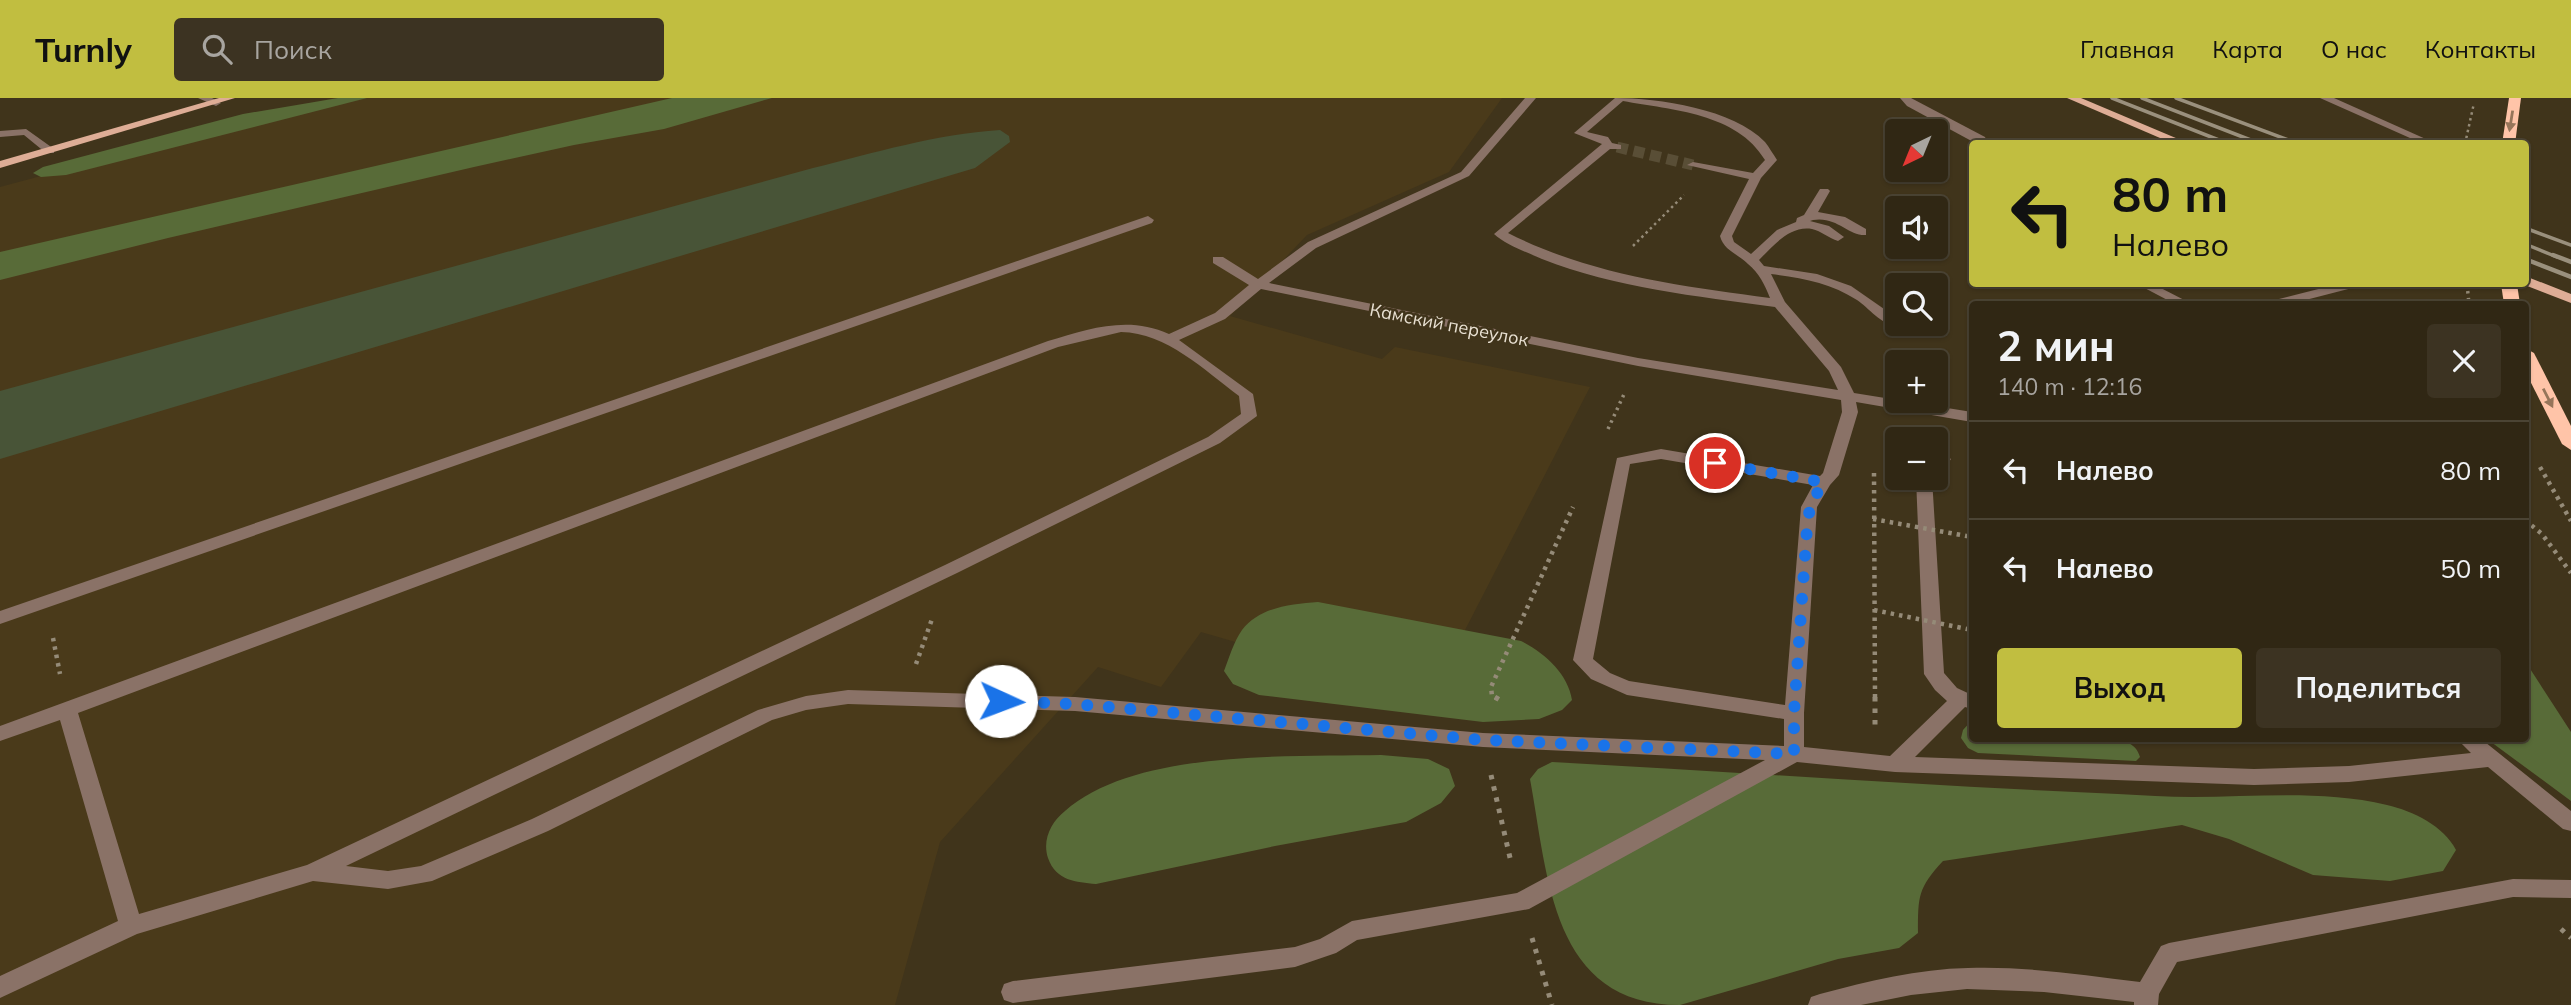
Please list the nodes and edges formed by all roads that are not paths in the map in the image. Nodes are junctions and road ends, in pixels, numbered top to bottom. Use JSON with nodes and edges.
{"nodes":[{"id":1,"x":203,"y":98,"type":"edge"},
{"id":2,"x":230,"y":98,"type":"edge"},
{"id":3,"x":1531,"y":98,"type":"edge"},
{"id":4,"x":1905,"y":98,"type":"edge"},
{"id":5,"x":2072,"y":98,"type":"edge"},
{"id":6,"x":2325,"y":98,"type":"edge"},
{"id":7,"x":2515,"y":98,"type":"edge"},
{"id":8,"x":1711,"y":99,"type":"edge"},
{"id":9,"x":216,"y":103,"type":"junction"},
{"id":10,"x":1703,"y":115,"type":"junction"},
{"id":11,"x":0,"y":134,"type":"edge"},
{"id":12,"x":1981,"y":140,"type":"edge"},
{"id":13,"x":2175,"y":140,"type":"edge"},
{"id":14,"x":2423,"y":140,"type":"dead end"},
{"id":15,"x":2509,"y":140,"type":"edge"},
{"id":16,"x":50,"y":151,"type":"junction"},
{"id":17,"x":0,"y":165,"type":"edge"},
{"id":18,"x":1693,"y":165,"type":"tunnel mouth"},
{"id":19,"x":1756,"y":177,"type":"junction"},
{"id":20,"x":1824,"y":191,"type":"dead end"},
{"id":21,"x":1810,"y":216,"type":"junction"},
{"id":22,"x":1148,"y":220,"type":"dead end"},
{"id":23,"x":1795,"y":224,"type":"junction"},
{"id":24,"x":1863,"y":232,"type":"dead end"},
{"id":25,"x":1838,"y":237,"type":"dead end"},
{"id":26,"x":1218,"y":260,"type":"dead end"},
{"id":27,"x":1756,"y":265,"type":"junction"},
{"id":28,"x":2529,"y":282,"type":"edge"},
{"id":29,"x":1258,"y":285,"type":"junction"},
{"id":30,"x":2150,"y":287,"type":"edge"},
{"id":31,"x":2340,"y":287,"type":"edge"},
{"id":32,"x":2571,"y":299,"type":"edge"},
{"id":33,"x":2179,"y":301,"type":"edge"},
{"id":34,"x":2287,"y":301,"type":"edge"},
{"id":35,"x":1779,"y":303,"type":"junction"},
{"id":36,"x":1885,"y":314,"type":"edge"},
{"id":37,"x":1168,"y":340,"type":"junction"},
{"id":38,"x":2529,"y":361,"type":"edge"},
{"id":39,"x":1848,"y":397,"type":"junction"},
{"id":40,"x":1969,"y":417,"type":"edge"},
{"id":41,"x":2571,"y":444,"type":"edge"},
{"id":42,"x":1823,"y":482,"type":"junction"},
{"id":43,"x":1925,"y":490,"type":"edge"},
{"id":44,"x":0,"y":618,"type":"edge"},
{"id":45,"x":1966,"y":701,"type":"edge"},
{"id":46,"x":67,"y":709,"type":"junction"},
{"id":47,"x":1794,"y":713,"type":"junction"},
{"id":48,"x":0,"y":734,"type":"edge"},
{"id":49,"x":2471,"y":742,"type":"edge"},
{"id":50,"x":1794,"y":754,"type":"junction"},
{"id":51,"x":2491,"y":759,"type":"junction"},
{"id":52,"x":1885,"y":763,"type":"junction"},
{"id":53,"x":2571,"y":822,"type":"edge"},
{"id":54,"x":313,"y":872,"type":"junction"},
{"id":55,"x":2571,"y":889,"type":"edge"},
{"id":56,"x":131,"y":926,"type":"junction"},
{"id":57,"x":0,"y":987,"type":"edge"},
{"id":58,"x":1013,"y":992,"type":"dead end"},
{"id":59,"x":2146,"y":999,"type":"edge"},
{"id":60,"x":1820,"y":1005,"type":"edge"}],
"edges":[{"from":1,"to":9,"type":"lane"},
{"from":2,"to":9,"type":"main road"},
{"from":3,"to":29,"type":"lane"},
{"from":4,"to":12,"type":"lane"},
{"from":5,"to":13,"type":"main road"},
{"from":6,"to":14,"type":"lane"},
{"from":7,"to":15,"type":"highway","one_way":true},
{"from":8,"to":10,"type":"lane"},
{"from":9,"to":16,"type":"main road"},
{"from":10,"to":19,"type":"lane"},
{"from":10,"to":35,"type":"lane"},
{"from":11,"to":16,"type":"lane"},
{"from":16,"to":17,"type":"main road"},
{"from":18,"to":19,"type":"lane"},
{"from":19,"to":27,"type":"lane"},
{"from":20,"to":21,"type":"lane"},
{"from":21,"to":23,"type":"lane"},
{"from":21,"to":24,"type":"lane"},
{"from":22,"to":44,"type":"lane"},
{"from":23,"to":25,"type":"lane"},
{"from":23,"to":27,"type":"lane"},
{"from":26,"to":29,"type":"lane"},
{"from":27,"to":35,"type":"lane"},
{"from":27,"to":36,"type":"lane"},
{"from":28,"to":32,"type":"main road"},
{"from":29,"to":37,"type":"lane"},
{"from":29,"to":39,"type":"lane","name":"Камский переулок"},
{"from":30,"to":33,"type":"lane"},
{"from":31,"to":34,"type":"lane"},
{"from":35,"to":39,"type":"lane"},
{"from":37,"to":46,"type":"lane"},
{"from":37,"to":54,"type":"lane"},
{"from":38,"to":41,"type":"highway","one_way":true},
{"from":39,"to":40,"type":"lane","name":"Камский переулок"},
{"from":39,"to":42,"type":"lane"},
{"from":42,"to":47,"type":"lane"},
{"from":42,"to":47,"type":"lane"},
{"from":43,"to":45,"type":"lane"},
{"from":45,"to":52,"type":"lane"},
{"from":46,"to":48,"type":"lane"},
{"from":46,"to":56,"type":"lane"},
{"from":47,"to":50,"type":"lane"},
{"from":49,"to":51,"type":"lane"},
{"from":50,"to":52,"type":"lane"},
{"from":50,"to":54,"type":"lane"},
{"from":50,"to":58,"type":"lane"},
{"from":51,"to":52,"type":"lane"},
{"from":51,"to":53,"type":"lane"},
{"from":54,"to":56,"type":"lane"},
{"from":55,"to":59,"type":"lane"},
{"from":56,"to":57,"type":"lane"},
{"from":59,"to":60,"type":"lane"}]}
